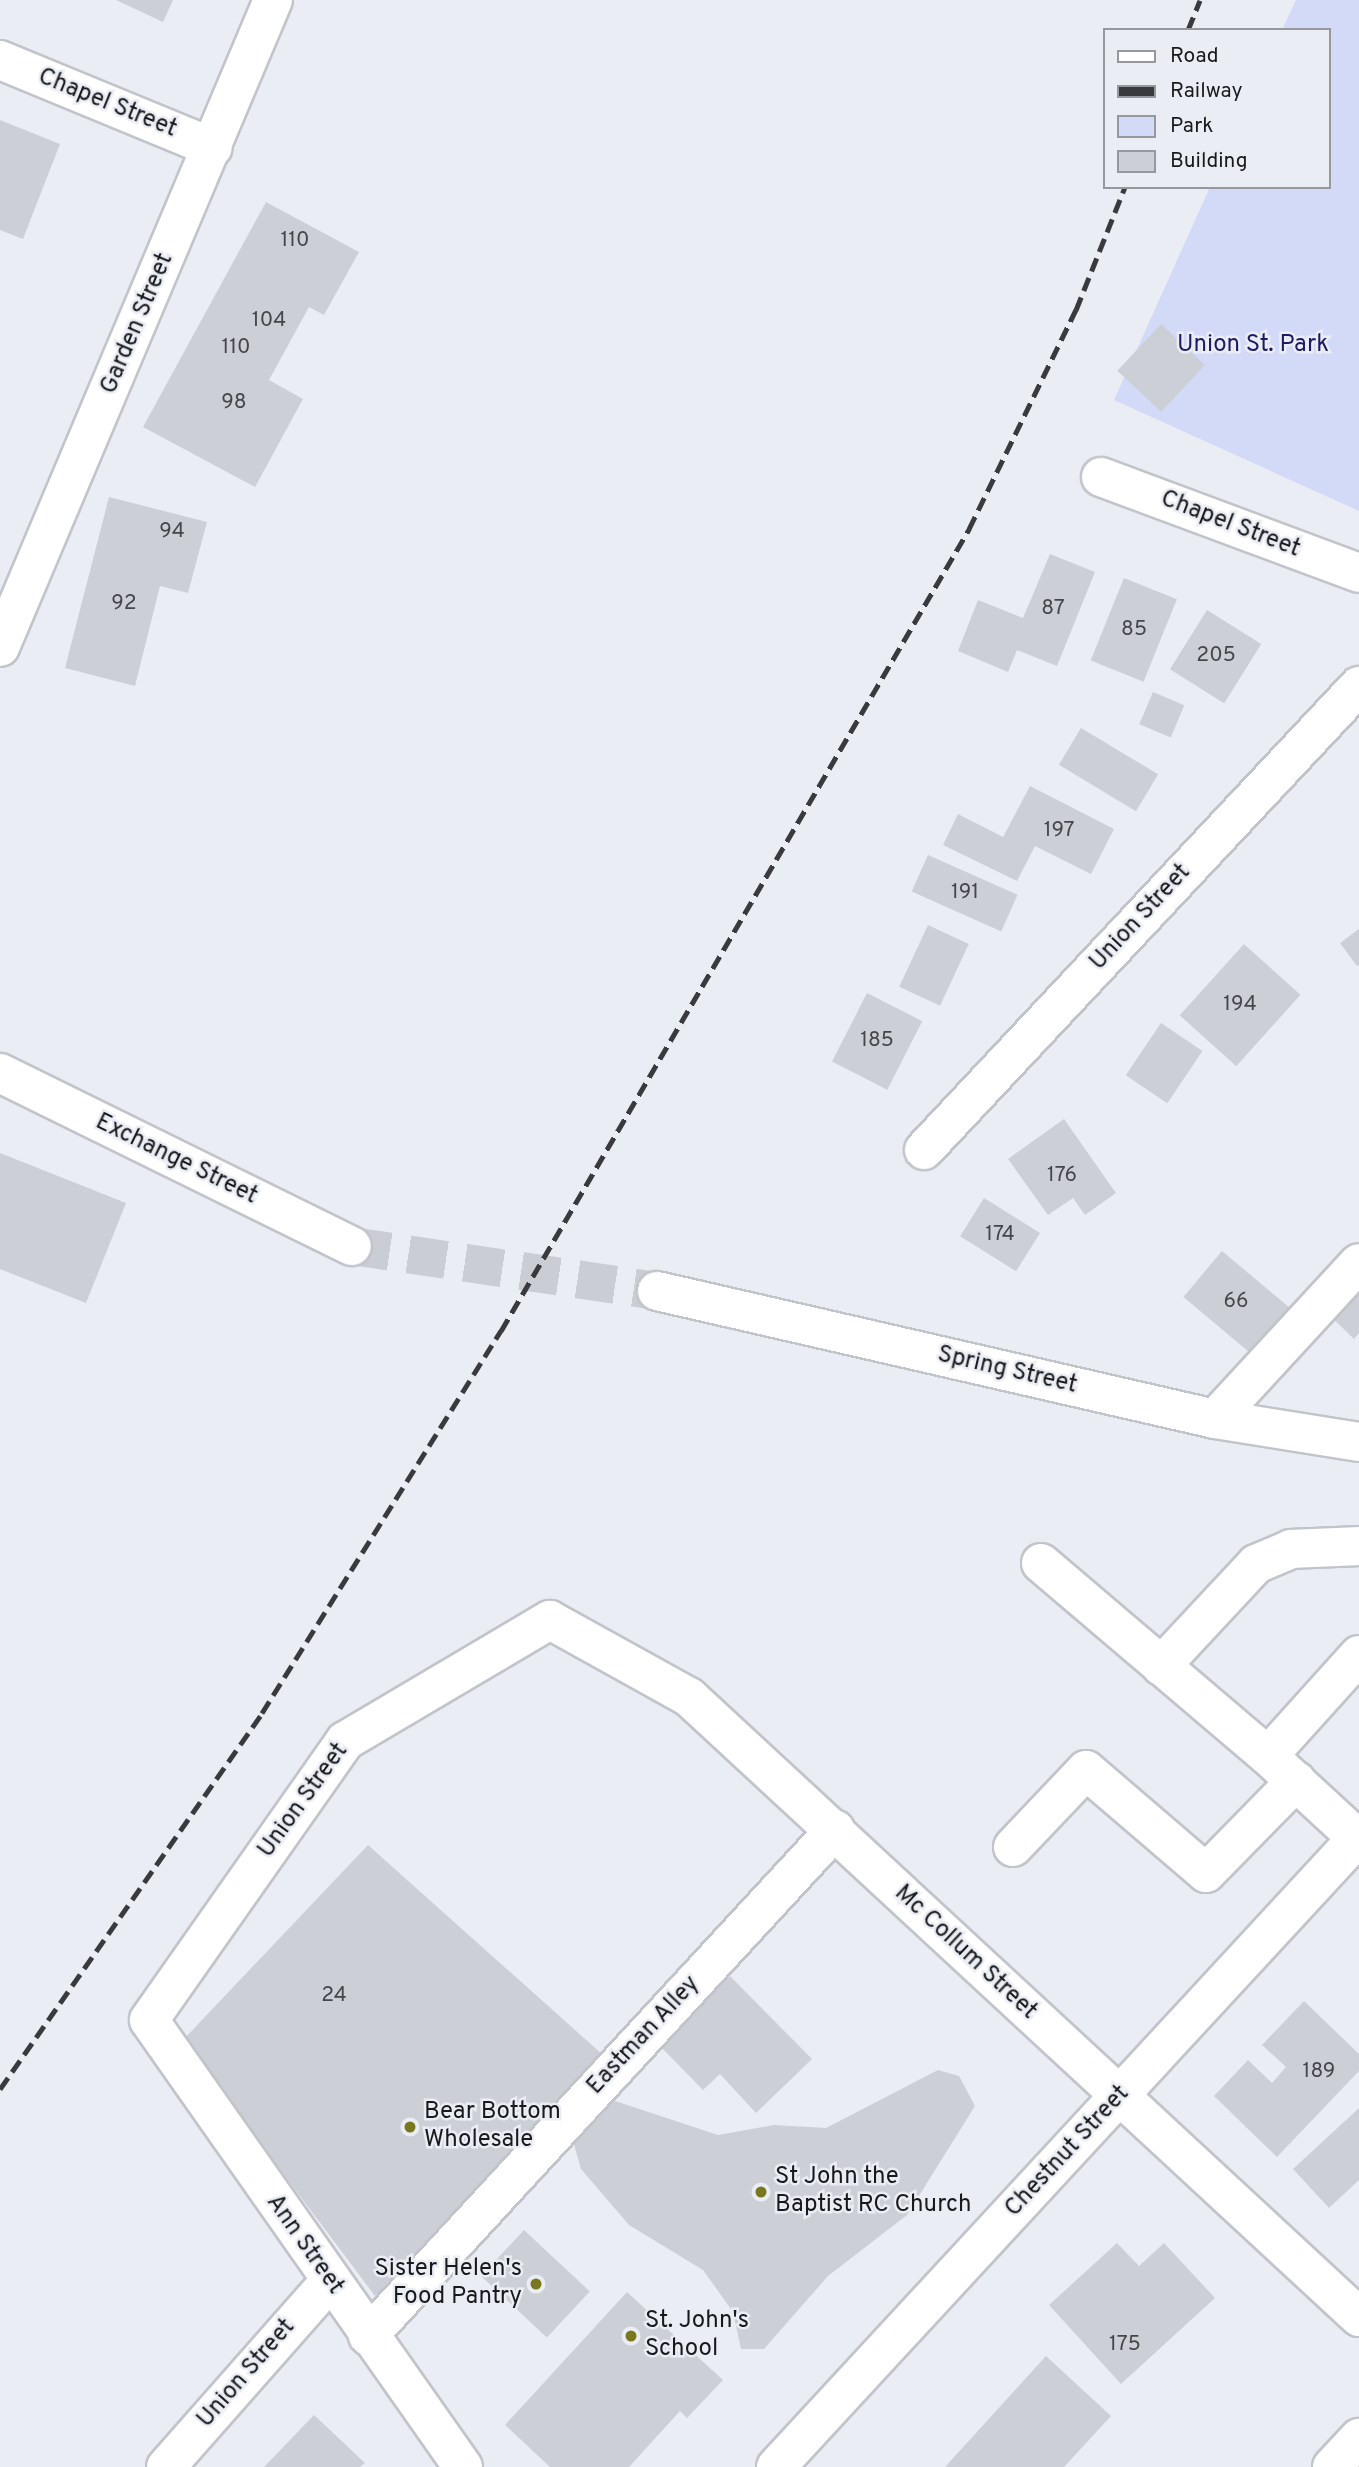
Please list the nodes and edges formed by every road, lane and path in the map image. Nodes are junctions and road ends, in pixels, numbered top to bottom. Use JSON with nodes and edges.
{"nodes":[{"id":1,"x":273,"y":0,"type":"edge"},
{"id":2,"x":0,"y":60,"type":"edge"},
{"id":3,"x":214,"y":148,"type":"junction"},
{"id":4,"x":1101,"y":477,"type":"dead end"},
{"id":5,"x":1359,"y":573,"type":"edge"},
{"id":6,"x":0,"y":647,"type":"edge"},
{"id":7,"x":1359,"y":686,"type":"edge"},
{"id":8,"x":0,"y":1073,"type":"edge"},
{"id":9,"x":924,"y":1150,"type":"dead end"},
{"id":10,"x":352,"y":1246,"type":"tunnel mouth"},
{"id":11,"x":1359,"y":1263,"type":"edge"},
{"id":12,"x":657,"y":1291,"type":"tunnel mouth"},
{"id":13,"x":1215,"y":1419,"type":"junction"},
{"id":14,"x":1359,"y":1442,"type":"edge"},
{"id":15,"x":1359,"y":1546,"type":"edge"},
{"id":16,"x":1041,"y":1563,"type":"dead end"},
{"id":17,"x":550,"y":1620,"type":"joint"},
{"id":18,"x":1359,"y":1655,"type":"edge"},
{"id":19,"x":1161,"y":1666,"type":"junction"},
{"id":20,"x":1268,"y":1756,"type":"junction"},
{"id":21,"x":1296,"y":1781,"type":"junction"},
{"id":22,"x":835,"y":1830,"type":"junction"},
{"id":23,"x":1358,"y":1837,"type":"edge"},
{"id":24,"x":1013,"y":1847,"type":"dead end"},
{"id":25,"x":149,"y":2020,"type":"joint"},
{"id":26,"x":1119,"y":2098,"type":"junction"},
{"id":27,"x":328,"y":2282,"type":"junction"},
{"id":28,"x":1359,"y":2317,"type":"edge"},
{"id":29,"x":368,"y":2336,"type":"junction"},
{"id":30,"x":1359,"y":2438,"type":"edge"},
{"id":31,"x":166,"y":2467,"type":"edge"},
{"id":32,"x":463,"y":2467,"type":"edge"},
{"id":33,"x":776,"y":2467,"type":"edge"},
{"id":34,"x":1332,"y":2467,"type":"edge"}],
"edges":[{"from":1,"to":3,"type":"street","name":"Garden Street"},
{"from":2,"to":3,"type":"street","name":"Chapel Street"},
{"from":3,"to":6,"type":"street","name":"Garden Street"},
{"from":4,"to":5,"type":"street","name":"Chapel Street"},
{"from":7,"to":9,"type":"street","name":"Union Street"},
{"from":8,"to":10,"type":"street","name":"Exchange Street"},
{"from":11,"to":13,"type":"street"},
{"from":12,"to":13,"type":"street","name":"Spring Street"},
{"from":13,"to":14,"type":"street","name":"Spring Street"},
{"from":15,"to":19,"type":"street"},
{"from":16,"to":19,"type":"street"},
{"from":17,"to":22,"type":"street","name":"Mc Collum Street"},
{"from":17,"to":25,"type":"street","name":"Union Street"},
{"from":18,"to":20,"type":"street"},
{"from":19,"to":20,"type":"street"},
{"from":20,"to":21,"type":"street"},
{"from":21,"to":23,"type":"street"},
{"from":21,"to":24,"type":"street"},
{"from":22,"to":26,"type":"street","name":"Mc Collum Street"},
{"from":22,"to":29,"type":"street","name":"Eastman Alley"},
{"from":23,"to":26,"type":"street","name":"Chestnut Street"},
{"from":25,"to":27,"type":"street","name":"Ann Street"},
{"from":26,"to":28,"type":"street","name":"Mc Collum Street"},
{"from":26,"to":33,"type":"street","name":"Chestnut Street"},
{"from":27,"to":29,"type":"street","name":"Ann Street"},
{"from":27,"to":31,"type":"street","name":"Union Street"},
{"from":29,"to":32,"type":"street","name":"Ann Street"},
{"from":30,"to":34,"type":"street"}]}
